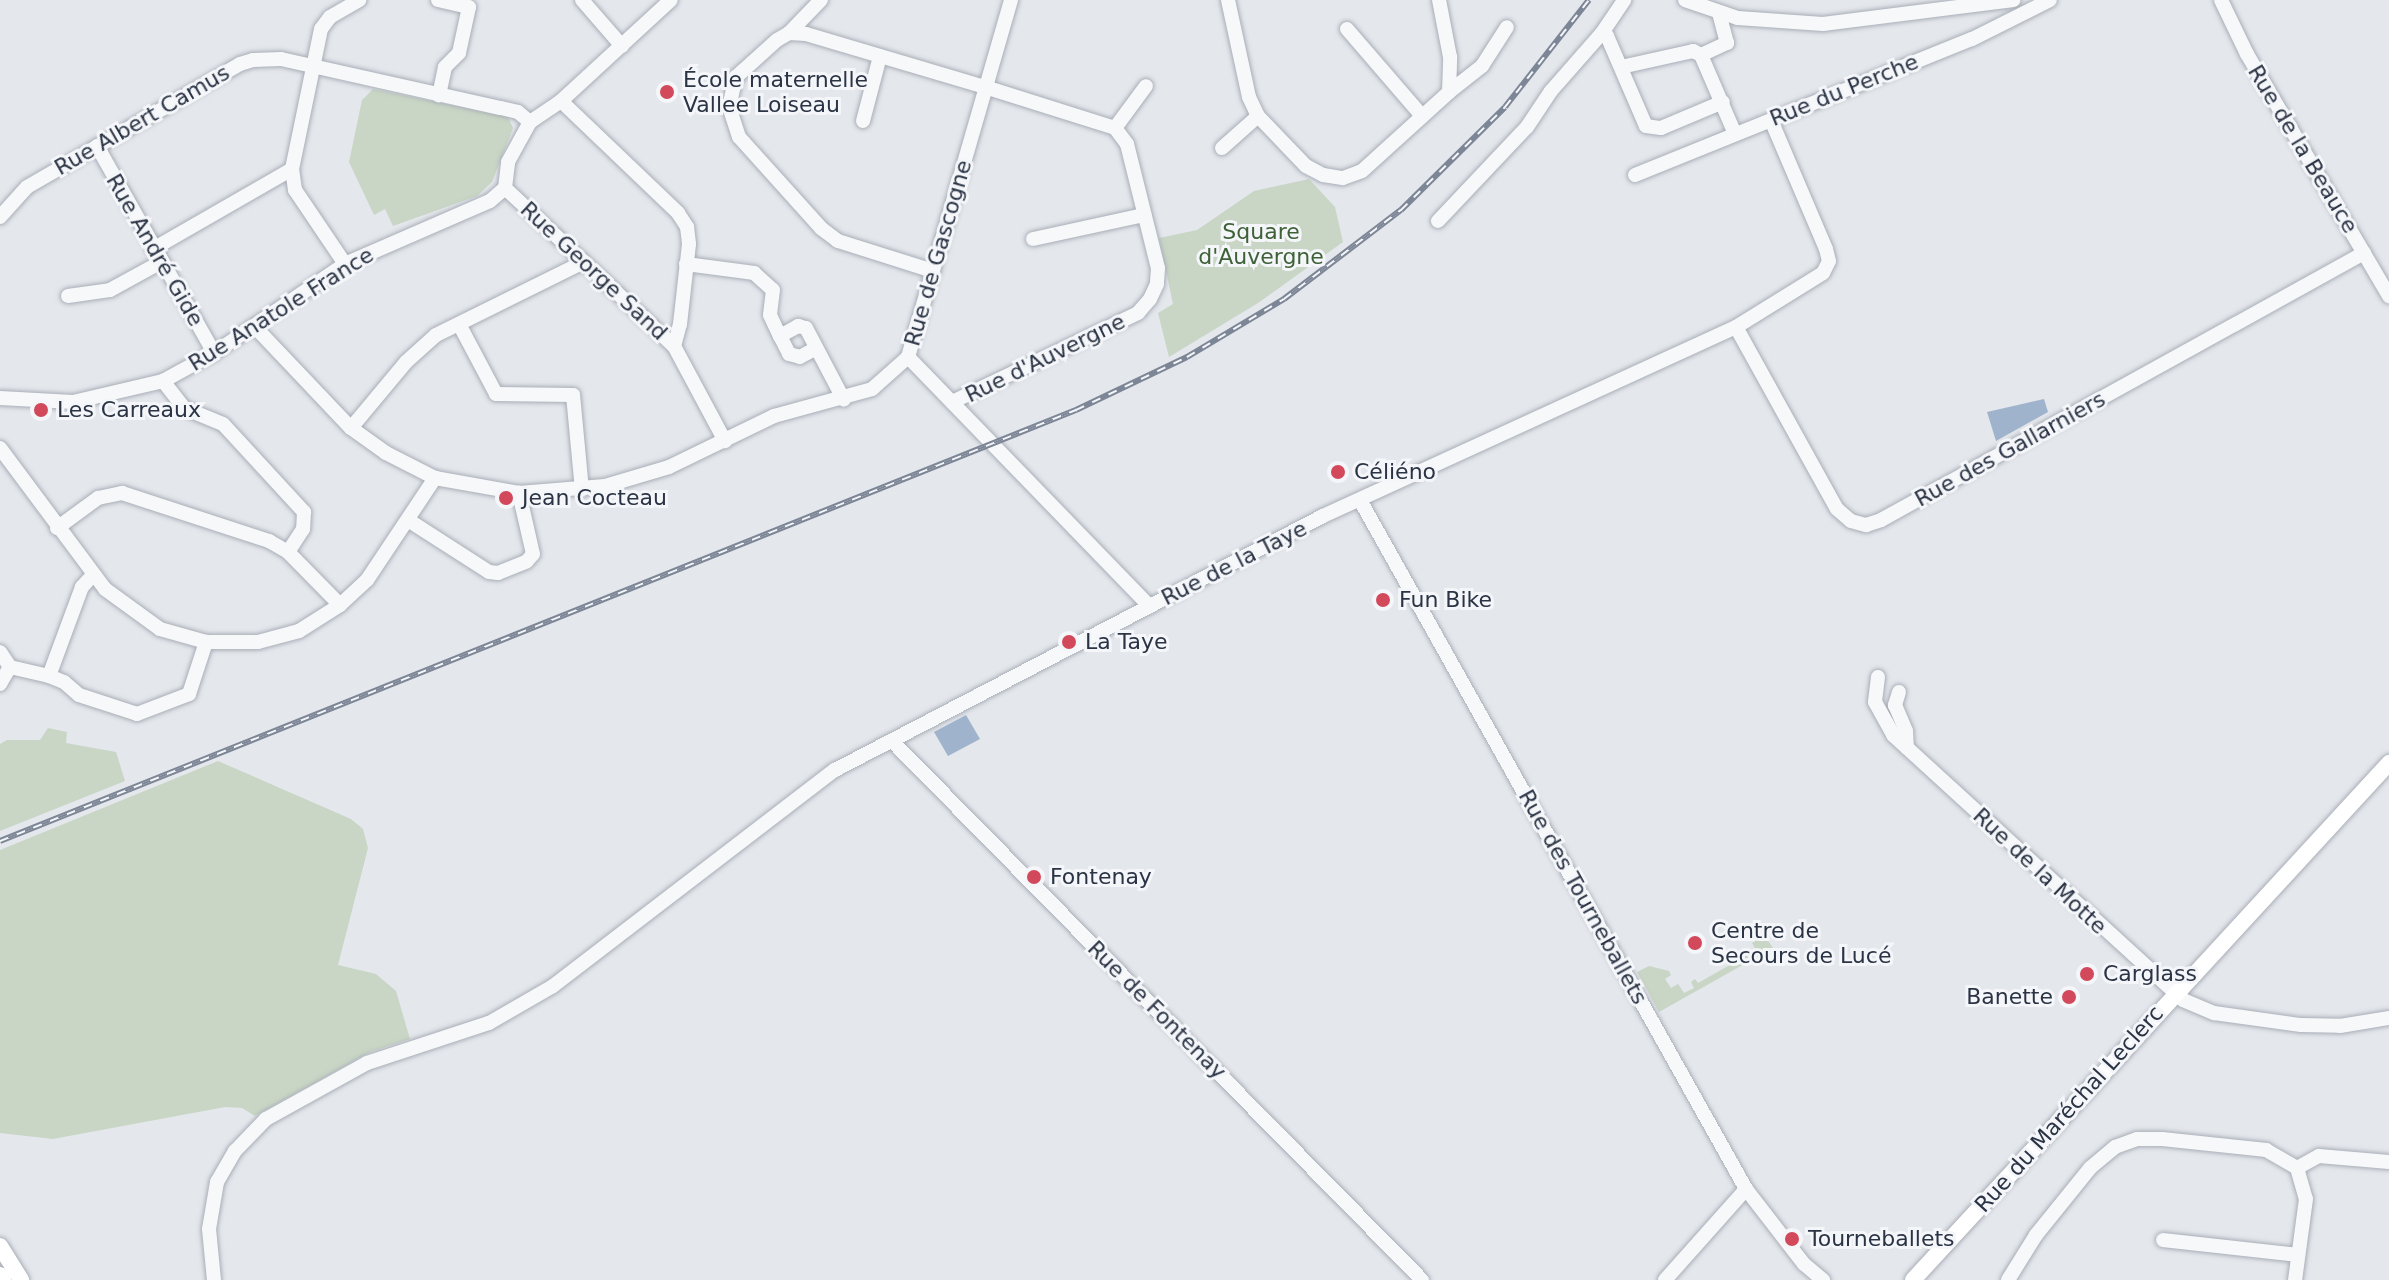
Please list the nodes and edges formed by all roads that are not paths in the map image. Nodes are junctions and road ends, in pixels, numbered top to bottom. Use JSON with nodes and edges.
{"nodes":[{"id":1,"x":360,"y":0,"type":"edge"},
{"id":2,"x":438,"y":0,"type":"edge"},
{"id":3,"x":582,"y":0,"type":"edge"},
{"id":4,"x":671,"y":0,"type":"edge"},
{"id":5,"x":821,"y":0,"type":"edge"},
{"id":6,"x":1011,"y":0,"type":"edge"},
{"id":7,"x":1228,"y":0,"type":"edge"},
{"id":8,"x":1439,"y":0,"type":"edge"},
{"id":9,"x":1624,"y":0,"type":"edge"},
{"id":10,"x":1685,"y":0,"type":"edge"},
{"id":11,"x":2013,"y":0,"type":"edge"},
{"id":12,"x":2050,"y":0,"type":"edge"},
{"id":13,"x":2221,"y":0,"type":"edge"},
{"id":14,"x":1719,"y":13,"type":"junction"},
{"id":15,"x":1507,"y":27,"type":"dead end"},
{"id":16,"x":1347,"y":29,"type":"dead end"},
{"id":17,"x":789,"y":33,"type":"junction"},
{"id":18,"x":1602,"y":33,"type":"junction"},
{"id":19,"x":622,"y":46,"type":"junction"},
{"id":20,"x":1701,"y":55,"type":"junction"},
{"id":21,"x":880,"y":56,"type":"junction"},
{"id":22,"x":313,"y":66,"type":"junction"},
{"id":23,"x":1621,"y":67,"type":"junction"},
{"id":24,"x":1146,"y":86,"type":"dead end"},
{"id":25,"x":985,"y":87,"type":"junction"},
{"id":26,"x":1449,"y":92,"type":"junction"},
{"id":27,"x":439,"y":95,"type":"junction"},
{"id":28,"x":561,"y":101,"type":"junction"},
{"id":29,"x":1723,"y":102,"type":"junction"},
{"id":30,"x":1258,"y":116,"type":"junction"},
{"id":31,"x":1422,"y":116,"type":"junction"},
{"id":32,"x":1771,"y":120,"type":"junction"},
{"id":33,"x":863,"y":121,"type":"dead end"},
{"id":34,"x":530,"y":122,"type":"junction"},
{"id":35,"x":1115,"y":128,"type":"junction"},
{"id":36,"x":1735,"y":134,"type":"junction"},
{"id":37,"x":97,"y":146,"type":"junction"},
{"id":38,"x":1222,"y":148,"type":"dead end"},
{"id":39,"x":292,"y":169,"type":"junction"},
{"id":40,"x":1635,"y":175,"type":"dead end"},
{"id":41,"x":505,"y":188,"type":"junction"},
{"id":42,"x":1144,"y":215,"type":"junction"},
{"id":43,"x":0,"y":217,"type":"edge"},
{"id":44,"x":1438,"y":221,"type":"dead end"},
{"id":45,"x":1033,"y":239,"type":"dead end"},
{"id":46,"x":2364,"y":253,"type":"junction"},
{"id":47,"x":157,"y":256,"type":"junction"},
{"id":48,"x":584,"y":262,"type":"junction"},
{"id":49,"x":345,"y":264,"type":"junction"},
{"id":50,"x":686,"y":264,"type":"junction"},
{"id":51,"x":933,"y":271,"type":"junction"},
{"id":52,"x":68,"y":296,"type":"dead end"},
{"id":53,"x":2389,"y":296,"type":"edge"},
{"id":54,"x":459,"y":324,"type":"junction"},
{"id":55,"x":255,"y":327,"type":"junction"},
{"id":56,"x":1736,"y":327,"type":"junction"},
{"id":57,"x":780,"y":336,"type":"junction"},
{"id":58,"x":674,"y":346,"type":"junction"},
{"id":59,"x":816,"y":348,"type":"junction"},
{"id":60,"x":214,"y":353,"type":"junction"},
{"id":61,"x":908,"y":357,"type":"junction"},
{"id":62,"x":163,"y":381,"type":"junction"},
{"id":63,"x":0,"y":398,"type":"edge"},
{"id":64,"x":844,"y":400,"type":"junction"},
{"id":65,"x":952,"y":402,"type":"junction"},
{"id":66,"x":351,"y":428,"type":"junction"},
{"id":67,"x":725,"y":441,"type":"junction"},
{"id":68,"x":0,"y":448,"type":"edge"},
{"id":69,"x":435,"y":478,"type":"junction"},
{"id":70,"x":582,"y":490,"type":"junction"},
{"id":71,"x":519,"y":493,"type":"junction"},
{"id":72,"x":1360,"y":500,"type":"junction"},
{"id":73,"x":408,"y":520,"type":"junction"},
{"id":74,"x":57,"y":528,"type":"junction"},
{"id":75,"x":288,"y":552,"type":"junction"},
{"id":76,"x":92,"y":576,"type":"junction"},
{"id":77,"x":340,"y":605,"type":"junction"},
{"id":78,"x":1149,"y":606,"type":"junction"},
{"id":79,"x":206,"y":642,"type":"junction"},
{"id":80,"x":0,"y":652,"type":"edge"},
{"id":81,"x":10,"y":667,"type":"junction"},
{"id":82,"x":49,"y":676,"type":"junction"},
{"id":83,"x":1878,"y":677,"type":"dead end"},
{"id":84,"x":0,"y":684,"type":"edge"},
{"id":85,"x":1899,"y":692,"type":"dead end"},
{"id":86,"x":892,"y":741,"type":"junction"},
{"id":87,"x":1907,"y":748,"type":"junction"},
{"id":88,"x":2389,"y":763,"type":"edge"},
{"id":89,"x":2175,"y":993,"type":"junction"},
{"id":90,"x":2389,"y":1018,"type":"edge"},
{"id":91,"x":2389,"y":1162,"type":"edge"},
{"id":92,"x":2297,"y":1168,"type":"junction"},
{"id":93,"x":1746,"y":1189,"type":"junction"},
{"id":94,"x":2163,"y":1240,"type":"dead end"},
{"id":95,"x":0,"y":1246,"type":"edge"},
{"id":96,"x":2298,"y":1255,"type":"junction"},
{"id":97,"x":0,"y":1275,"type":"edge"},
{"id":98,"x":1820,"y":1279,"type":"edge"},
{"id":99,"x":3,"y":1280,"type":"edge"},
{"id":100,"x":21,"y":1280,"type":"edge"},
{"id":101,"x":214,"y":1280,"type":"edge"},
{"id":102,"x":1422,"y":1280,"type":"edge"},
{"id":103,"x":1665,"y":1280,"type":"edge"},
{"id":104,"x":1913,"y":1280,"type":"edge"},
{"id":105,"x":2008,"y":1280,"type":"edge"},
{"id":106,"x":2295,"y":1280,"type":"edge"}],
"edges":[{"from":1,"to":22,"type":"street"},
{"from":2,"to":27,"type":"street"},
{"from":3,"to":19,"type":"street"},
{"from":4,"to":19,"type":"street"},
{"from":5,"to":17,"type":"street"},
{"from":6,"to":25,"type":"street","name":"Rue de Gascogne"},
{"from":7,"to":30,"type":"street"},
{"from":8,"to":26,"type":"street"},
{"from":9,"to":18,"type":"street"},
{"from":10,"to":14,"type":"street"},
{"from":11,"to":14,"type":"street"},
{"from":12,"to":32,"type":"street","name":"Rue du Perche"},
{"from":13,"to":46,"type":"street","name":"Rue de la Beauce"},
{"from":14,"to":20,"type":"street"},
{"from":15,"to":26,"type":"street"},
{"from":16,"to":31,"type":"street"},
{"from":17,"to":21,"type":"street"},
{"from":17,"to":51,"type":"street"},
{"from":18,"to":23,"type":"street"},
{"from":18,"to":44,"type":"street"},
{"from":19,"to":28,"type":"street"},
{"from":20,"to":23,"type":"street"},
{"from":20,"to":29,"type":"street"},
{"from":21,"to":25,"type":"street"},
{"from":21,"to":33,"type":"street"},
{"from":22,"to":27,"type":"street","name":"Rue Albert Camus"},
{"from":22,"to":37,"type":"street","name":"Rue Albert Camus"},
{"from":22,"to":39,"type":"street"},
{"from":23,"to":29,"type":"street"},
{"from":24,"to":35,"type":"street"},
{"from":25,"to":35,"type":"street"},
{"from":25,"to":51,"type":"street","name":"Rue de Gascogne"},
{"from":26,"to":31,"type":"street"},
{"from":27,"to":34,"type":"street","name":"Rue Albert Camus"},
{"from":28,"to":34,"type":"street"},
{"from":28,"to":50,"type":"street"},
{"from":29,"to":36,"type":"street"},
{"from":30,"to":31,"type":"street"},
{"from":30,"to":38,"type":"street"},
{"from":32,"to":36,"type":"street","name":"Rue du Perche"},
{"from":32,"to":56,"type":"street","name":"Rue de la Taye"},
{"from":34,"to":41,"type":"street"},
{"from":35,"to":42,"type":"street","name":"Rue d'Auvergne"},
{"from":36,"to":40,"type":"street","name":"Rue du Perche"},
{"from":37,"to":43,"type":"street","name":"Rue Albert Camus"},
{"from":37,"to":47,"type":"street","name":"Rue André Gide"},
{"from":39,"to":47,"type":"street"},
{"from":39,"to":49,"type":"street"},
{"from":41,"to":48,"type":"street","name":"Rue George Sand"},
{"from":41,"to":49,"type":"street","name":"Rue Anatole France"},
{"from":42,"to":45,"type":"street"},
{"from":42,"to":65,"type":"street","name":"Rue d'Auvergne"},
{"from":46,"to":53,"type":"street","name":"Rue de la Beauce"},
{"from":46,"to":56,"type":"street","name":"Rue des Gallarniers"},
{"from":47,"to":52,"type":"street"},
{"from":47,"to":60,"type":"street","name":"Rue André Gide"},
{"from":48,"to":54,"type":"street"},
{"from":48,"to":58,"type":"street","name":"Rue George Sand"},
{"from":49,"to":55,"type":"street","name":"Rue Anatole France"},
{"from":50,"to":57,"type":"street"},
{"from":50,"to":58,"type":"street"},
{"from":51,"to":61,"type":"street","name":"Rue de Gascogne"},
{"from":54,"to":66,"type":"street"},
{"from":54,"to":70,"type":"street"},
{"from":55,"to":60,"type":"street","name":"Rue Anatole France"},
{"from":55,"to":66,"type":"street"},
{"from":56,"to":72,"type":"street","name":"Rue de la Taye"},
{"from":57,"to":59,"type":"street"},
{"from":57,"to":59,"type":"street"},
{"from":58,"to":67,"type":"street","name":"Rue George Sand"},
{"from":59,"to":64,"type":"street"},
{"from":60,"to":62,"type":"street","name":"Rue Anatole France"},
{"from":61,"to":64,"type":"street"},
{"from":61,"to":65,"type":"street","name":"Rue de Gascogne"},
{"from":62,"to":63,"type":"street","name":"Rue Anatole France"},
{"from":62,"to":75,"type":"street"},
{"from":64,"to":67,"type":"street"},
{"from":65,"to":78,"type":"street","name":"Rue de Gascogne"},
{"from":66,"to":69,"type":"street"},
{"from":67,"to":70,"type":"street"},
{"from":68,"to":74,"type":"street"},
{"from":69,"to":71,"type":"street"},
{"from":69,"to":73,"type":"street"},
{"from":70,"to":71,"type":"street"},
{"from":71,"to":73,"type":"street"},
{"from":72,"to":78,"type":"street","name":"Rue de la Taye"},
{"from":72,"to":93,"type":"street","name":"Rue des Tourneballets"},
{"from":73,"to":77,"type":"street"},
{"from":74,"to":75,"type":"street"},
{"from":74,"to":76,"type":"street"},
{"from":75,"to":77,"type":"street"},
{"from":76,"to":79,"type":"street"},
{"from":76,"to":82,"type":"street"},
{"from":77,"to":79,"type":"street"},
{"from":78,"to":86,"type":"street","name":"Rue de la Taye"},
{"from":79,"to":82,"type":"street"},
{"from":80,"to":81,"type":"street"},
{"from":81,"to":82,"type":"street"},
{"from":81,"to":84,"type":"street"},
{"from":83,"to":87,"type":"street","name":"Rue de la Motte"},
{"from":85,"to":87,"type":"street"},
{"from":86,"to":101,"type":"street","name":"Rue de la Taye"},
{"from":86,"to":102,"type":"street","name":"Rue de Fontenay"},
{"from":87,"to":89,"type":"street","name":"Rue de la Motte"},
{"from":88,"to":89,"type":"main road","name":"Rue du Maréchal Leclerc"},
{"from":89,"to":90,"type":"street","name":"Rue de la Motte"},
{"from":89,"to":104,"type":"main road","name":"Rue du Maréchal Leclerc"},
{"from":91,"to":92,"type":"street"},
{"from":92,"to":96,"type":"street"},
{"from":92,"to":105,"type":"street"},
{"from":93,"to":98,"type":"street","name":"Rue des Tourneballets"},
{"from":93,"to":103,"type":"street"},
{"from":94,"to":96,"type":"street"},
{"from":95,"to":100,"type":"main road"},
{"from":96,"to":106,"type":"street"},
{"from":97,"to":99,"type":"main road"}]}
